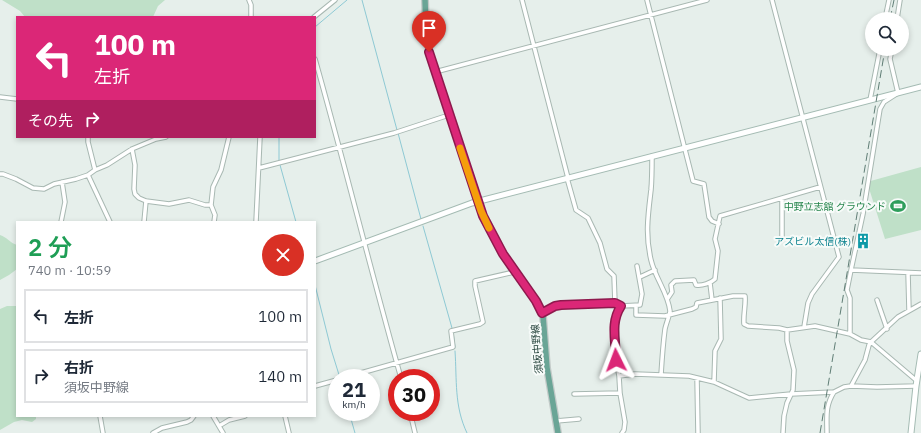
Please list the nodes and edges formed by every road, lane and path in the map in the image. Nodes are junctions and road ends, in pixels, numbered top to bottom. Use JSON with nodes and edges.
{"nodes":[{"id":1,"x":249,"y":0,"type":"edge"},
{"id":2,"x":335,"y":0,"type":"edge"},
{"id":3,"x":425,"y":0,"type":"edge"},
{"id":4,"x":522,"y":0,"type":"edge"},
{"id":5,"x":647,"y":0,"type":"edge"},
{"id":6,"x":707,"y":0,"type":"edge"},
{"id":7,"x":772,"y":0,"type":"edge"},
{"id":8,"x":888,"y":0,"type":"edge"},
{"id":9,"x":900,"y":0,"type":"edge"},
{"id":10,"x":886,"y":12,"type":"edge"},
{"id":11,"x":898,"y":12,"type":"edge"},
{"id":12,"x":651,"y":15,"type":"junction"},
{"id":13,"x":251,"y":16,"type":"edge"},
{"id":14,"x":315,"y":16,"type":"edge"},
{"id":15,"x":533,"y":45,"type":"junction"},
{"id":16,"x":879,"y":56,"type":"edge"},
{"id":17,"x":891,"y":56,"type":"edge"},
{"id":18,"x":316,"y":63,"type":"edge"},
{"id":19,"x":435,"y":72,"type":"junction"},
{"id":20,"x":921,"y":87,"type":"edge"},
{"id":21,"x":898,"y":93,"type":"junction"},
{"id":22,"x":0,"y":97,"type":"edge"},
{"id":23,"x":16,"y":99,"type":"edge"},
{"id":24,"x":870,"y":100,"type":"junction"},
{"id":25,"x":449,"y":115,"type":"junction"},
{"id":26,"x":804,"y":118,"type":"junction"},
{"id":27,"x":88,"y":138,"type":"edge"},
{"id":28,"x":161,"y":138,"type":"edge"},
{"id":29,"x":229,"y":138,"type":"edge"},
{"id":30,"x":260,"y":138,"type":"edge"},
{"id":31,"x":340,"y":147,"type":"junction"},
{"id":32,"x":685,"y":148,"type":"junction"},
{"id":33,"x":132,"y":149,"type":"junction"},
{"id":34,"x":652,"y":156,"type":"junction"},
{"id":35,"x":259,"y":168,"type":"junction"},
{"id":36,"x":95,"y":170,"type":"junction"},
{"id":37,"x":0,"y":174,"type":"edge"},
{"id":38,"x":88,"y":175,"type":"junction"},
{"id":39,"x":567,"y":178,"type":"junction"},
{"id":40,"x":62,"y":182,"type":"junction"},
{"id":41,"x":820,"y":187,"type":"junction"},
{"id":42,"x":782,"y":198,"type":"junction"},
{"id":43,"x":146,"y":201,"type":"junction"},
{"id":44,"x":478,"y":202,"type":"junction"},
{"id":45,"x":211,"y":205,"type":"junction"},
{"id":46,"x":61,"y":221,"type":"edge"},
{"id":47,"x":110,"y":221,"type":"edge"},
{"id":48,"x":144,"y":221,"type":"edge"},
{"id":49,"x":214,"y":221,"type":"edge"},
{"id":50,"x":256,"y":221,"type":"edge"},
{"id":51,"x":718,"y":224,"type":"junction"},
{"id":52,"x":782,"y":238,"type":"dead end"},
{"id":53,"x":364,"y":242,"type":"junction"},
{"id":54,"x":316,"y":261,"type":"edge"},
{"id":55,"x":637,"y":266,"type":"dead end"},
{"id":56,"x":654,"y":270,"type":"junction"},
{"id":57,"x":851,"y":270,"type":"junction"},
{"id":58,"x":514,"y":272,"type":"junction"},
{"id":59,"x":908,"y":273,"type":"junction"},
{"id":60,"x":921,"y":273,"type":"edge"},
{"id":61,"x":640,"y":276,"type":"junction"},
{"id":62,"x":710,"y":283,"type":"junction"},
{"id":63,"x":668,"y":298,"type":"junction"},
{"id":64,"x":720,"y":298,"type":"junction"},
{"id":65,"x":712,"y":300,"type":"junction"},
{"id":66,"x":877,"y":300,"type":"dead end"},
{"id":67,"x":615,"y":303,"type":"junction"},
{"id":68,"x":921,"y":304,"type":"edge"},
{"id":69,"x":621,"y":306,"type":"junction"},
{"id":70,"x":636,"y":306,"type":"junction"},
{"id":71,"x":909,"y":310,"type":"junction"},
{"id":72,"x":542,"y":313,"type":"junction"},
{"id":73,"x":670,"y":314,"type":"junction"},
{"id":74,"x":804,"y":327,"type":"junction"},
{"id":75,"x":887,"y":329,"type":"junction"},
{"id":76,"x":787,"y":330,"type":"junction"},
{"id":77,"x":850,"y":334,"type":"junction"},
{"id":78,"x":871,"y":342,"type":"junction"},
{"id":79,"x":921,"y":354,"type":"edge"},
{"id":80,"x":396,"y":364,"type":"junction"},
{"id":81,"x":377,"y":369,"type":"edge"},
{"id":82,"x":397,"y":369,"type":"edge"},
{"id":83,"x":920,"y":369,"type":"edge"},
{"id":84,"x":661,"y":374,"type":"junction"},
{"id":85,"x":619,"y":376,"type":"junction"},
{"id":86,"x":697,"y":378,"type":"junction"},
{"id":87,"x":328,"y":382,"type":"edge"},
{"id":88,"x":714,"y":382,"type":"junction"},
{"id":89,"x":916,"y":383,"type":"junction"},
{"id":90,"x":316,"y":386,"type":"edge"},
{"id":91,"x":852,"y":386,"type":"junction"},
{"id":92,"x":834,"y":392,"type":"junction"},
{"id":93,"x":620,"y":393,"type":"junction"},
{"id":94,"x":574,"y":394,"type":"dead end"},
{"id":95,"x":791,"y":394,"type":"junction"},
{"id":96,"x":100,"y":417,"type":"edge"},
{"id":97,"x":193,"y":417,"type":"edge"},
{"id":98,"x":214,"y":417,"type":"edge"},
{"id":99,"x":241,"y":417,"type":"edge"},
{"id":100,"x":285,"y":417,"type":"edge"},
{"id":101,"x":579,"y":419,"type":"dead end"},
{"id":102,"x":412,"y":421,"type":"edge"},
{"id":103,"x":556,"y":421,"type":"junction"},
{"id":104,"x":219,"y":426,"type":"junction"},
{"id":105,"x":102,"y":433,"type":"edge"},
{"id":106,"x":153,"y":433,"type":"edge"},
{"id":107,"x":223,"y":433,"type":"edge"},
{"id":108,"x":289,"y":433,"type":"edge"},
{"id":109,"x":415,"y":433,"type":"edge"},
{"id":110,"x":558,"y":433,"type":"edge"},
{"id":111,"x":622,"y":433,"type":"edge"},
{"id":112,"x":698,"y":433,"type":"edge"},
{"id":113,"x":783,"y":433,"type":"edge"},
{"id":114,"x":827,"y":433,"type":"edge"},
{"id":115,"x":830,"y":433,"type":"edge"},
{"id":116,"x":911,"y":433,"type":"edge"}],
"edges":[{"from":1,"to":13,"type":"street"},
{"from":2,"to":14,"type":"street"},
{"from":3,"to":19,"type":"main road","name":"須坂中野線"},
{"from":4,"to":15,"type":"street"},
{"from":5,"to":12,"type":"street"},
{"from":6,"to":12,"type":"street"},
{"from":7,"to":26,"type":"street"},
{"from":8,"to":10,"type":"street"},
{"from":9,"to":11,"type":"street"},
{"from":12,"to":15,"type":"street"},
{"from":12,"to":32,"type":"street"},
{"from":15,"to":19,"type":"street"},
{"from":15,"to":39,"type":"street"},
{"from":16,"to":24,"type":"street"},
{"from":17,"to":21,"type":"street"},
{"from":18,"to":31,"type":"street"},
{"from":19,"to":25,"type":"main road","name":"須坂中野線"},
{"from":20,"to":21,"type":"street"},
{"from":21,"to":24,"type":"street"},
{"from":21,"to":57,"type":"street"},
{"from":22,"to":23,"type":"street"},
{"from":24,"to":26,"type":"street"},
{"from":25,"to":31,"type":"street"},
{"from":25,"to":44,"type":"main road","name":"須坂中野線"},
{"from":26,"to":32,"type":"street"},
{"from":26,"to":41,"type":"street"},
{"from":27,"to":36,"type":"street"},
{"from":28,"to":33,"type":"street"},
{"from":29,"to":45,"type":"street"},
{"from":30,"to":35,"type":"street"},
{"from":31,"to":35,"type":"street"},
{"from":31,"to":53,"type":"street"},
{"from":32,"to":34,"type":"street"},
{"from":32,"to":51,"type":"street"},
{"from":33,"to":36,"type":"street"},
{"from":33,"to":43,"type":"street"},
{"from":34,"to":39,"type":"street"},
{"from":34,"to":56,"type":"street"},
{"from":35,"to":50,"type":"street"},
{"from":36,"to":38,"type":"street"},
{"from":37,"to":40,"type":"street"},
{"from":38,"to":40,"type":"street"},
{"from":38,"to":47,"type":"street"},
{"from":39,"to":44,"type":"street"},
{"from":39,"to":67,"type":"street"},
{"from":40,"to":46,"type":"street"},
{"from":41,"to":42,"type":"street"},
{"from":41,"to":74,"type":"street"},
{"from":42,"to":51,"type":"street"},
{"from":42,"to":52,"type":"street"},
{"from":43,"to":45,"type":"street"},
{"from":43,"to":48,"type":"street"},
{"from":44,"to":53,"type":"street"},
{"from":44,"to":58,"type":"main road","name":"須坂中野線"},
{"from":45,"to":49,"type":"street"},
{"from":51,"to":62,"type":"street"},
{"from":53,"to":54,"type":"street"},
{"from":53,"to":80,"type":"street"},
{"from":55,"to":61,"type":"street"},
{"from":56,"to":61,"type":"street"},
{"from":56,"to":63,"type":"street"},
{"from":57,"to":59,"type":"street"},
{"from":57,"to":77,"type":"street"},
{"from":58,"to":72,"type":"main road","name":"須坂中野線"},
{"from":58,"to":80,"type":"street"},
{"from":59,"to":60,"type":"street"},
{"from":59,"to":71,"type":"street"},
{"from":61,"to":70,"type":"street"},
{"from":62,"to":63,"type":"street"},
{"from":62,"to":65,"type":"street"},
{"from":63,"to":73,"type":"street"},
{"from":64,"to":65,"type":"street"},
{"from":64,"to":76,"type":"street"},
{"from":64,"to":88,"type":"street"},
{"from":65,"to":73,"type":"street"},
{"from":66,"to":75,"type":"street"},
{"from":67,"to":69,"type":"street"},
{"from":67,"to":72,"type":"street"},
{"from":68,"to":71,"type":"street"},
{"from":69,"to":70,"type":"street"},
{"from":69,"to":85,"type":"street"},
{"from":70,"to":73,"type":"street"},
{"from":71,"to":75,"type":"street"},
{"from":72,"to":103,"type":"main road","name":"須坂中野線"},
{"from":73,"to":84,"type":"street"},
{"from":74,"to":76,"type":"street"},
{"from":74,"to":77,"type":"street"},
{"from":75,"to":78,"type":"street"},
{"from":76,"to":95,"type":"street"},
{"from":77,"to":78,"type":"street"},
{"from":78,"to":89,"type":"street"},
{"from":78,"to":91,"type":"street"},
{"from":79,"to":83,"type":"street"},
{"from":80,"to":81,"type":"street"},
{"from":80,"to":82,"type":"street"},
{"from":83,"to":89,"type":"street"},
{"from":84,"to":85,"type":"street"},
{"from":84,"to":86,"type":"street"},
{"from":85,"to":93,"type":"street"},
{"from":86,"to":88,"type":"street"},
{"from":86,"to":112,"type":"street"},
{"from":87,"to":90,"type":"street"},
{"from":88,"to":95,"type":"street"},
{"from":89,"to":91,"type":"street"},
{"from":89,"to":116,"type":"street"},
{"from":91,"to":92,"type":"street"},
{"from":92,"to":95,"type":"street"},
{"from":92,"to":114,"type":"street"},
{"from":93,"to":94,"type":"street"},
{"from":93,"to":111,"type":"street"},
{"from":95,"to":113,"type":"street"},
{"from":96,"to":105,"type":"street"},
{"from":97,"to":106,"type":"street"},
{"from":98,"to":104,"type":"street"},
{"from":99,"to":104,"type":"street"},
{"from":100,"to":108,"type":"street"},
{"from":101,"to":103,"type":"street"},
{"from":102,"to":109,"type":"street"},
{"from":103,"to":110,"type":"main road","name":"須坂中野線"},
{"from":104,"to":107,"type":"street"},
{"from":114,"to":115,"type":"street"}]}
